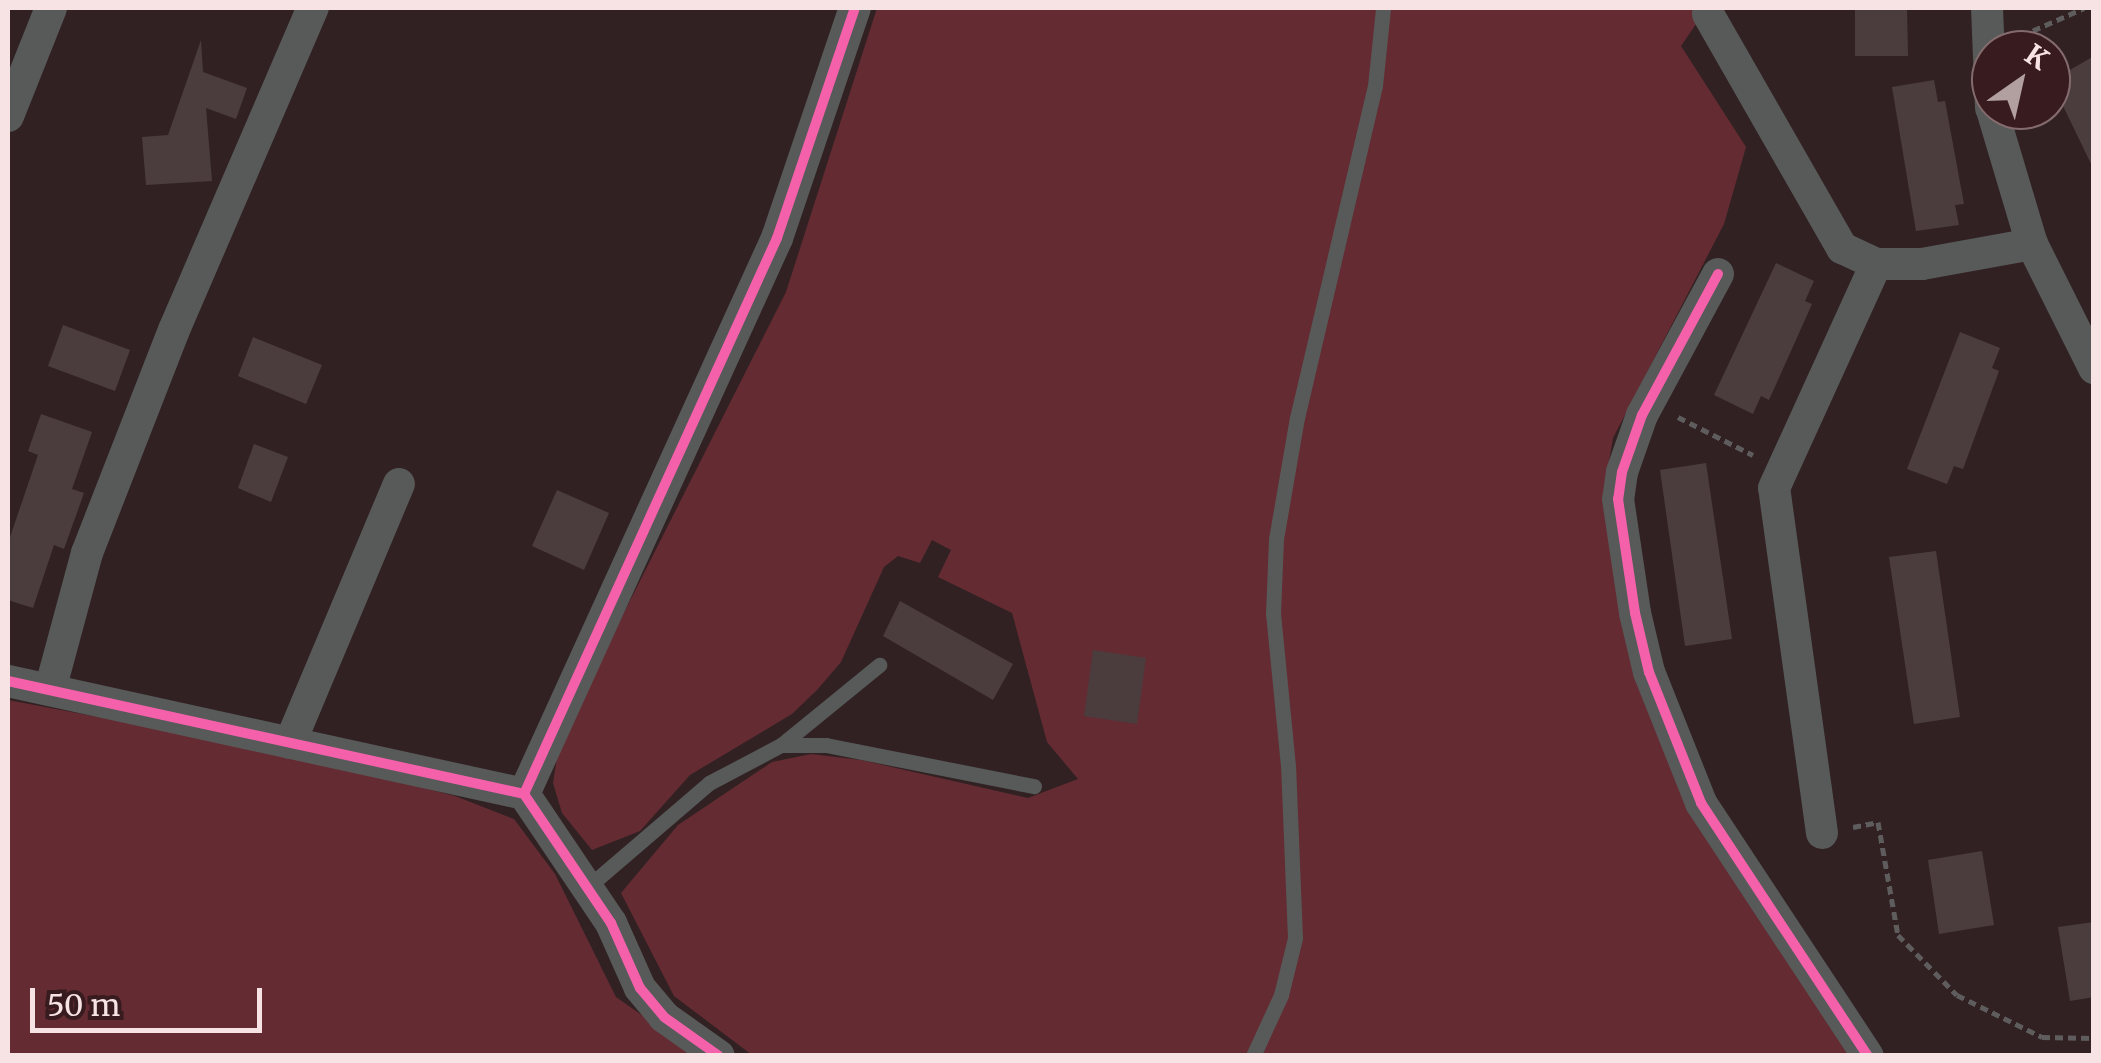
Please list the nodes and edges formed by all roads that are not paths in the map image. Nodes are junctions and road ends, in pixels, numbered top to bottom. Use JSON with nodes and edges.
{"nodes":[{"id":1,"x":51,"y":8,"type":"edge"},
{"id":2,"x":313,"y":8,"type":"edge"},
{"id":3,"x":855,"y":8,"type":"edge"},
{"id":4,"x":1383,"y":8,"type":"edge"},
{"id":5,"x":1708,"y":14,"type":"dead end"},
{"id":6,"x":8,"y":116,"type":"edge"},
{"id":7,"x":1997,"y":130,"type":"edge"},
{"id":8,"x":2032,"y":244,"type":"junction"},
{"id":9,"x":1876,"y":264,"type":"junction"},
{"id":10,"x":1718,"y":274,"type":"dead end"},
{"id":11,"x":2094,"y":368,"type":"edge"},
{"id":12,"x":399,"y":484,"type":"dead end"},
{"id":13,"x":879,"y":665,"type":"dead end"},
{"id":14,"x":8,"y":681,"type":"edge"},
{"id":15,"x":50,"y":690,"type":"junction"},
{"id":16,"x":290,"y":743,"type":"junction"},
{"id":17,"x":781,"y":746,"type":"junction"},
{"id":18,"x":1034,"y":786,"type":"dead end"},
{"id":19,"x":524,"y":794,"type":"junction"},
{"id":20,"x":1822,"y":833,"type":"road end"},
{"id":21,"x":589,"y":886,"type":"junction"},
{"id":22,"x":719,"y":1056,"type":"edge"},
{"id":23,"x":1253,"y":1056,"type":"edge"},
{"id":24,"x":1868,"y":1056,"type":"edge"}],
"edges":[{"from":1,"to":6,"type":"street"},
{"from":2,"to":15,"type":"street"},
{"from":3,"to":19,"type":"street"},
{"from":4,"to":23,"type":"lane"},
{"from":5,"to":9,"type":"street"},
{"from":7,"to":8,"type":"street"},
{"from":8,"to":9,"type":"street"},
{"from":8,"to":11,"type":"street"},
{"from":9,"to":20,"type":"street"},
{"from":10,"to":24,"type":"street"},
{"from":12,"to":16,"type":"street"},
{"from":13,"to":17,"type":"lane"},
{"from":14,"to":15,"type":"street"},
{"from":15,"to":16,"type":"street"},
{"from":16,"to":19,"type":"street"},
{"from":17,"to":18,"type":"lane"},
{"from":17,"to":21,"type":"lane"},
{"from":19,"to":21,"type":"street"},
{"from":21,"to":22,"type":"street"}]}
